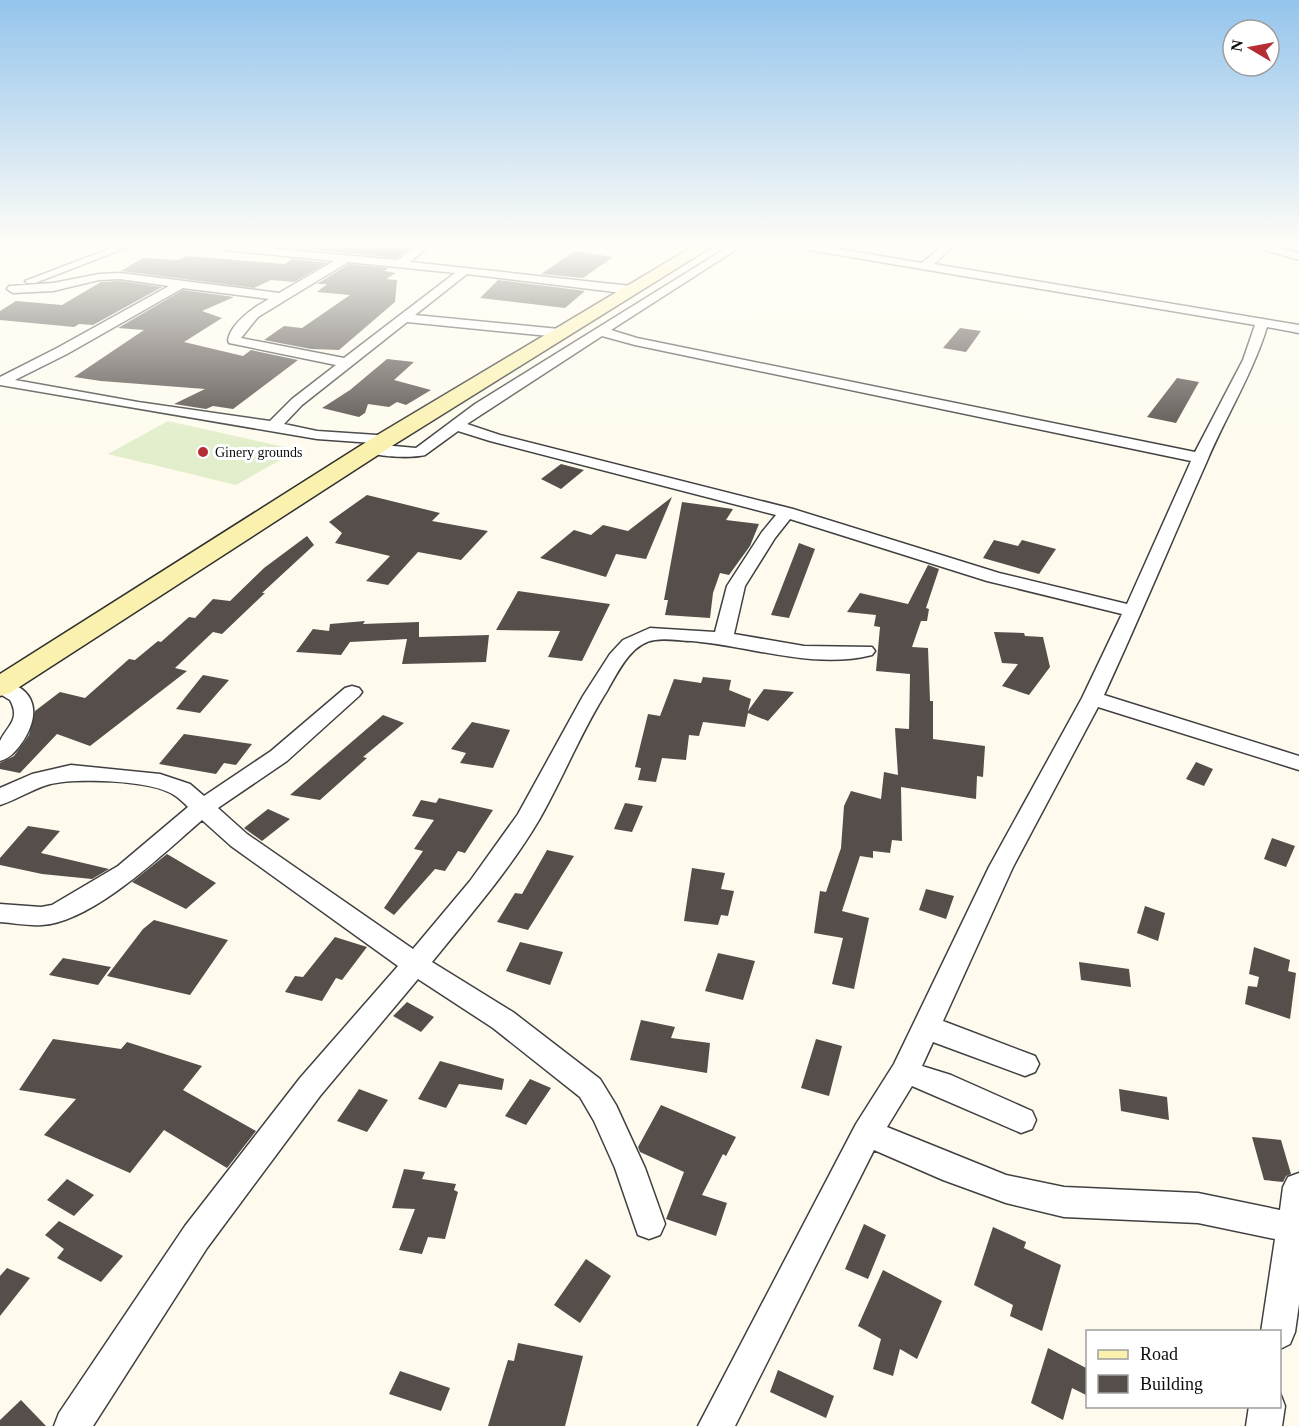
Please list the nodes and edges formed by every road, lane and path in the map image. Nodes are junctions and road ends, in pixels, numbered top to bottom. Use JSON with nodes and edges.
{"nodes":[{"id":1,"x":129,"y":314,"type":"edge"},
{"id":2,"x":255,"y":314,"type":"edge"},
{"id":3,"x":409,"y":314,"type":"edge"},
{"id":4,"x":592,"y":314,"type":"edge"},
{"id":5,"x":628,"y":314,"type":"edge"},
{"id":6,"x":1210,"y":314,"type":"edge"},
{"id":7,"x":403,"y":318,"type":"junction"},
{"id":8,"x":1262,"y":322,"type":"junction"},
{"id":9,"x":1299,"y":329,"type":"edge"},
{"id":10,"x":600,"y":331,"type":"junction"},
{"id":11,"x":559,"y":333,"type":"junction"},
{"id":12,"x":347,"y":363,"type":"junction"},
{"id":13,"x":1,"y":381,"type":"edge"},
{"id":14,"x":454,"y":425,"type":"junction"},
{"id":15,"x":273,"y":426,"type":"junction"},
{"id":16,"x":380,"y":444,"type":"junction"},
{"id":17,"x":1200,"y":458,"type":"junction"},
{"id":18,"x":787,"y":513,"type":"junction"},
{"id":19,"x":1134,"y":611,"type":"junction"},
{"id":20,"x":723,"y":638,"type":"junction"},
{"id":21,"x":865,"y":651,"type":"dead end"},
{"id":22,"x":1,"y":687,"type":"edge"},
{"id":23,"x":352,"y":692,"type":"dead end"},
{"id":24,"x":1092,"y":698,"type":"junction"},
{"id":25,"x":0,"y":754,"type":"edge"},
{"id":26,"x":1299,"y":763,"type":"edge"},
{"id":27,"x":0,"y":797,"type":"edge"},
{"id":28,"x":202,"y":808,"type":"junction"},
{"id":29,"x":0,"y":913,"type":"edge"},
{"id":30,"x":415,"y":964,"type":"junction"},
{"id":31,"x":926,"y":1028,"type":"junction"},
{"id":32,"x":1025,"y":1064,"type":"dead end"},
{"id":33,"x":905,"y":1072,"type":"junction"},
{"id":34,"x":1021,"y":1120,"type":"dead end"},
{"id":35,"x":867,"y":1133,"type":"junction"},
{"id":36,"x":1299,"y":1187,"type":"edge"},
{"id":37,"x":649,"y":1224,"type":"dead end"},
{"id":38,"x":1293,"y":1228,"type":"junction"},
{"id":39,"x":1278,"y":1330,"type":"edge"},
{"id":40,"x":1267,"y":1408,"type":"edge"},
{"id":41,"x":72,"y":1426,"type":"edge"},
{"id":42,"x":716,"y":1426,"type":"edge"},
{"id":43,"x":1264,"y":1426,"type":"edge"}],
"edges":[{"from":1,"to":13,"type":"street"},
{"from":2,"to":12,"type":"street"},
{"from":3,"to":7,"type":"street"},
{"from":4,"to":11,"type":"main road"},
{"from":5,"to":10,"type":"street"},
{"from":6,"to":8,"type":"street"},
{"from":7,"to":11,"type":"street"},
{"from":7,"to":12,"type":"street"},
{"from":8,"to":9,"type":"street"},
{"from":8,"to":17,"type":"street"},
{"from":10,"to":14,"type":"street"},
{"from":10,"to":17,"type":"street"},
{"from":11,"to":16,"type":"main road"},
{"from":12,"to":15,"type":"street"},
{"from":13,"to":15,"type":"street"},
{"from":14,"to":16,"type":"street"},
{"from":14,"to":18,"type":"street"},
{"from":15,"to":16,"type":"street"},
{"from":16,"to":22,"type":"main road"},
{"from":17,"to":19,"type":"street"},
{"from":18,"to":19,"type":"street"},
{"from":18,"to":20,"type":"street"},
{"from":19,"to":24,"type":"street"},
{"from":20,"to":21,"type":"street"},
{"from":20,"to":30,"type":"street"},
{"from":22,"to":25,"type":"street"},
{"from":23,"to":28,"type":"street"},
{"from":24,"to":26,"type":"street"},
{"from":24,"to":31,"type":"street"},
{"from":27,"to":28,"type":"street"},
{"from":28,"to":29,"type":"street"},
{"from":28,"to":30,"type":"street"},
{"from":30,"to":37,"type":"street"},
{"from":30,"to":41,"type":"street"},
{"from":31,"to":32,"type":"street"},
{"from":31,"to":33,"type":"street"},
{"from":33,"to":34,"type":"street"},
{"from":33,"to":35,"type":"street"},
{"from":35,"to":38,"type":"street"},
{"from":35,"to":42,"type":"street"},
{"from":36,"to":38,"type":"street"},
{"from":38,"to":39,"type":"street"},
{"from":40,"to":43,"type":"street"}]}
